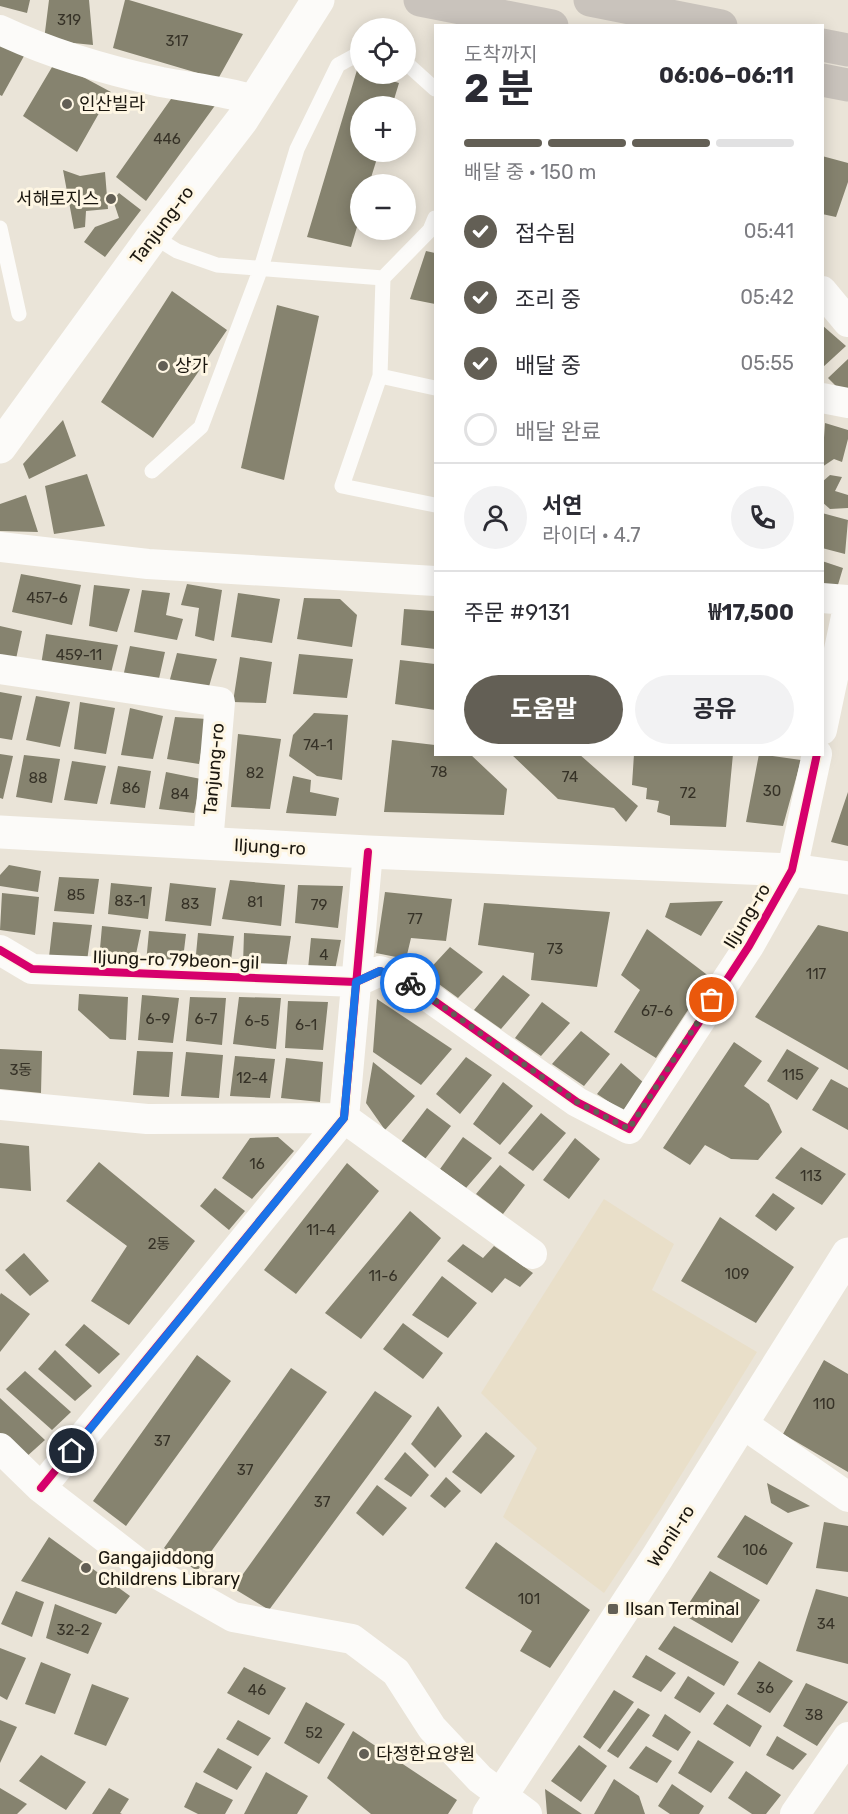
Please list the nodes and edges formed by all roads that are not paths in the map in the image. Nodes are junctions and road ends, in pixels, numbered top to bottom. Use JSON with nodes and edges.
{"nodes":[{"id":1,"x":318,"y":0,"type":"edge"},
{"id":2,"x":420,"y":0,"type":"edge"},
{"id":3,"x":590,"y":0,"type":"edge"},
{"id":4,"x":542,"y":24,"type":"edge"},
{"id":5,"x":711,"y":24,"type":"edge"},
{"id":6,"x":0,"y":30,"type":"edge"},
{"id":7,"x":824,"y":45,"type":"edge"},
{"id":8,"x":848,"y":50,"type":"edge"},
{"id":9,"x":350,"y":59,"type":"edge"},
{"id":10,"x":416,"y":72,"type":"edge"},
{"id":11,"x":824,"y":80,"type":"edge"},
{"id":12,"x":848,"y":85,"type":"edge"},
{"id":13,"x":434,"y":87,"type":"edge"},
{"id":14,"x":255,"y":100,"type":"junction"},
{"id":15,"x":433,"y":227,"type":"edge"},
{"id":16,"x":0,"y":228,"type":"edge"},
{"id":17,"x":153,"y":236,"type":"junction"},
{"id":18,"x":261,"y":268,"type":"junction"},
{"id":19,"x":383,"y":278,"type":"junction"},
{"id":20,"x":824,"y":293,"type":"edge"},
{"id":21,"x":19,"y":314,"type":"dead end"},
{"id":22,"x":848,"y":322,"type":"edge"},
{"id":23,"x":380,"y":376,"type":"junction"},
{"id":24,"x":434,"y":388,"type":"edge"},
{"id":25,"x":824,"y":398,"type":"edge"},
{"id":26,"x":848,"y":403,"type":"edge"},
{"id":27,"x":0,"y":447,"type":"edge"},
{"id":28,"x":152,"y":471,"type":"dead end"},
{"id":29,"x":434,"y":505,"type":"edge"},
{"id":30,"x":0,"y":547,"type":"edge"},
{"id":31,"x":434,"y":581,"type":"edge"},
{"id":32,"x":824,"y":598,"type":"edge"},
{"id":33,"x":848,"y":600,"type":"edge"},
{"id":34,"x":848,"y":607,"type":"edge"},
{"id":35,"x":0,"y":669,"type":"edge"},
{"id":36,"x":824,"y":721,"type":"edge"},
{"id":37,"x":817,"y":756,"type":"edge"},
{"id":38,"x":0,"y":832,"type":"edge"},
{"id":39,"x":208,"y":843,"type":"junction"},
{"id":40,"x":368,"y":852,"type":"junction"},
{"id":41,"x":792,"y":870,"type":"junction"},
{"id":42,"x":848,"y":878,"type":"edge"},
{"id":43,"x":0,"y":950,"type":"edge"},
{"id":44,"x":356,"y":982,"type":"junction"},
{"id":45,"x":0,"y":1105,"type":"edge"},
{"id":46,"x":344,"y":1118,"type":"junction"},
{"id":47,"x":629,"y":1129,"type":"joint"},
{"id":48,"x":532,"y":1254,"type":"dead end"},
{"id":49,"x":848,"y":1254,"type":"edge"},
{"id":50,"x":743,"y":1424,"type":"junction"},
{"id":51,"x":0,"y":1448,"type":"edge"},
{"id":52,"x":41,"y":1488,"type":"junction"},
{"id":53,"x":848,"y":1497,"type":"edge"},
{"id":54,"x":848,"y":1737,"type":"edge"},
{"id":55,"x":495,"y":1805,"type":"edge"},
{"id":56,"x":527,"y":1814,"type":"edge"},
{"id":57,"x":795,"y":1814,"type":"edge"}],
"edges":[{"from":1,"to":14,"type":"street","name":"Tanjung-ro"},
{"from":2,"to":4,"type":"main road"},
{"from":3,"to":5,"type":"main road"},
{"from":6,"to":14,"type":"street"},
{"from":7,"to":8,"type":"main road"},
{"from":9,"to":18,"type":"lane"},
{"from":10,"to":13,"type":"lane"},
{"from":11,"to":12,"type":"main road"},
{"from":14,"to":17,"type":"street","name":"Tanjung-ro"},
{"from":15,"to":19,"type":"lane"},
{"from":16,"to":21,"type":"lane"},
{"from":17,"to":18,"type":"lane"},
{"from":17,"to":27,"type":"street","name":"Tanjung-ro"},
{"from":18,"to":19,"type":"lane"},
{"from":18,"to":28,"type":"lane"},
{"from":19,"to":23,"type":"lane"},
{"from":20,"to":22,"type":"street"},
{"from":23,"to":24,"type":"lane"},
{"from":23,"to":29,"type":"lane"},
{"from":25,"to":26,"type":"street"},
{"from":30,"to":31,"type":"street"},
{"from":32,"to":33,"type":"street"},
{"from":34,"to":36,"type":"street"},
{"from":35,"to":39,"type":"street","name":"Tanjung-ro"},
{"from":37,"to":41,"type":"street"},
{"from":38,"to":39,"type":"street","name":"Iljung-ro"},
{"from":39,"to":40,"type":"street","name":"Iljung-ro"},
{"from":40,"to":41,"type":"street","name":"Iljung-ro"},
{"from":40,"to":44,"type":"street"},
{"from":41,"to":42,"type":"street","name":"Iljung-ro"},
{"from":41,"to":47,"type":"street","name":"Iljung-ro"},
{"from":43,"to":44,"type":"street","name":"Iljung-ro 79beon-gil"},
{"from":44,"to":46,"type":"street"},
{"from":44,"to":47,"type":"street","name":"Iljung-ro 79beon-gil"},
{"from":45,"to":46,"type":"street"},
{"from":46,"to":48,"type":"street"},
{"from":46,"to":52,"type":"street"},
{"from":49,"to":50,"type":"street","name":"Wonil-ro"},
{"from":50,"to":53,"type":"street"},
{"from":50,"to":55,"type":"street","name":"Wonil-ro"},
{"from":51,"to":52,"type":"street"},
{"from":52,"to":55,"type":"street"},
{"from":54,"to":57,"type":"street"},
{"from":55,"to":56,"type":"street"}]}
